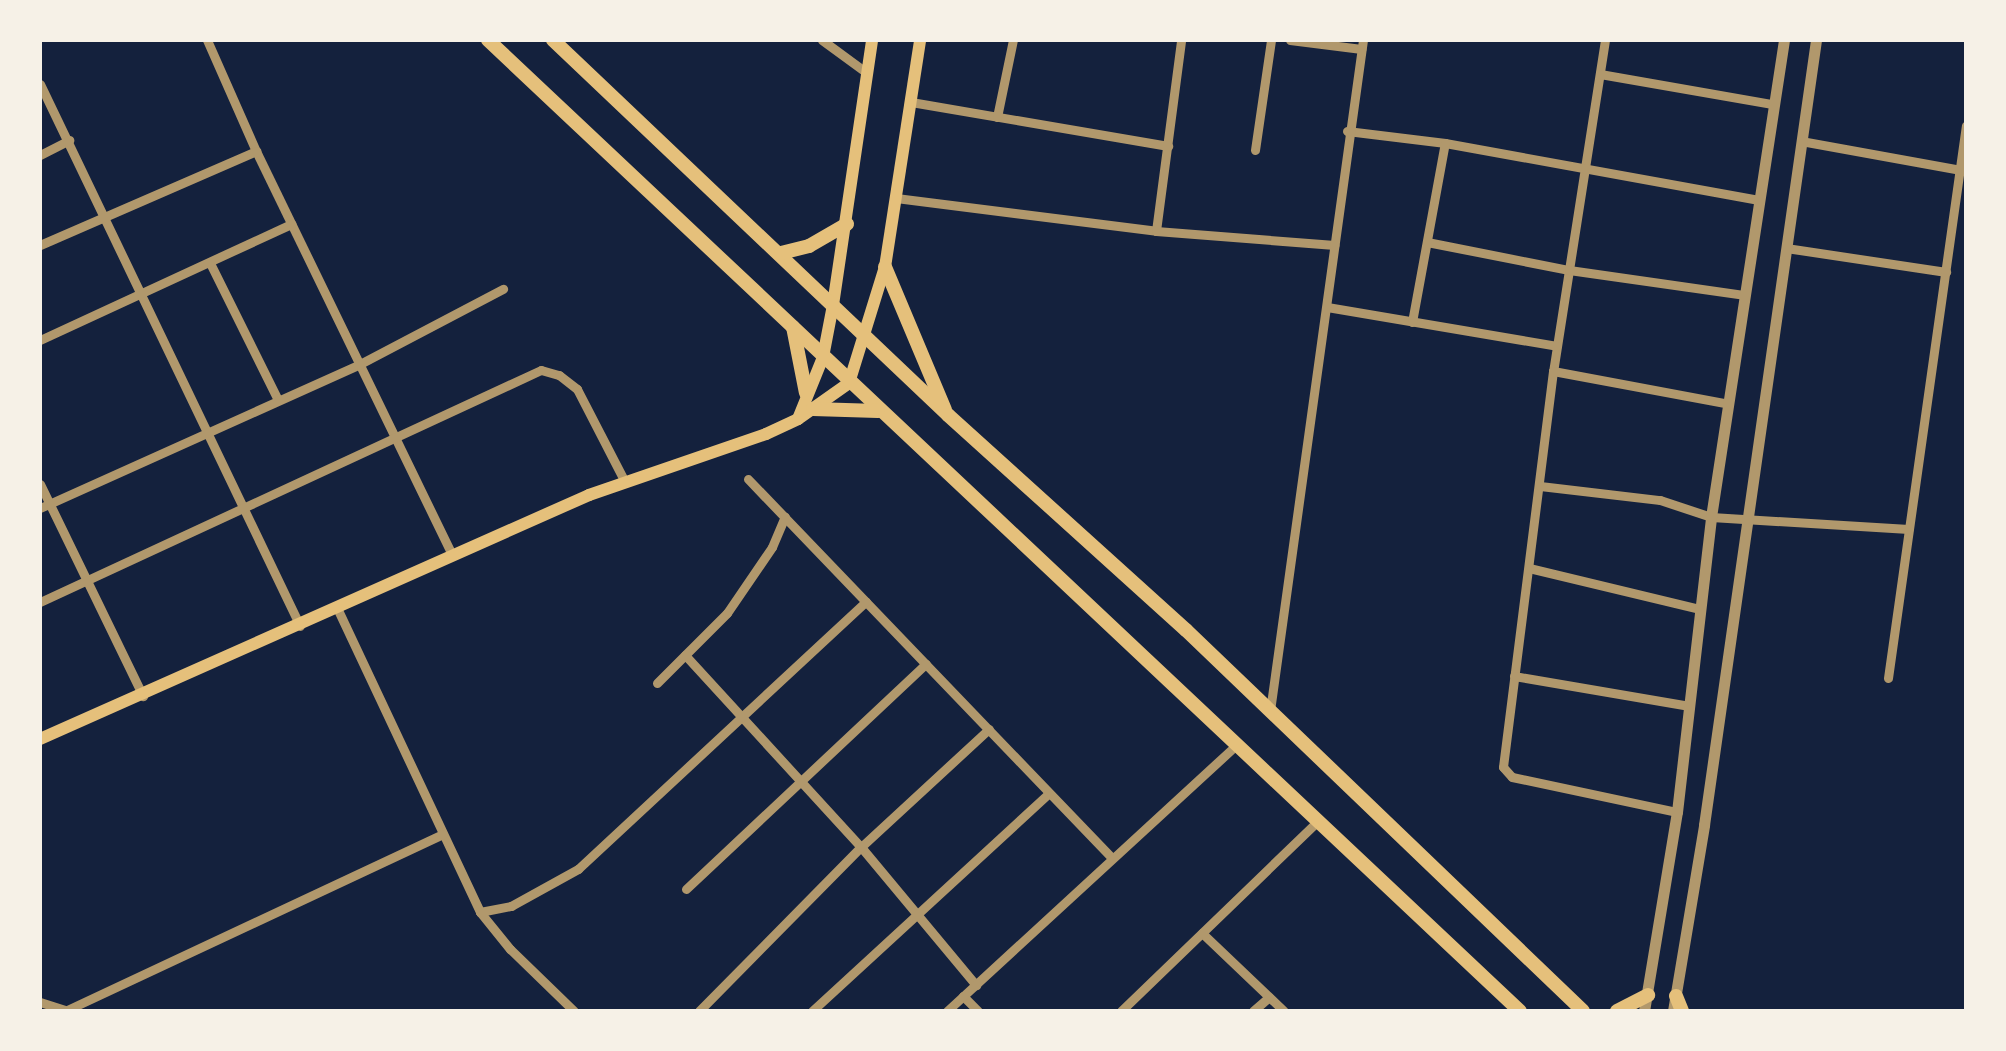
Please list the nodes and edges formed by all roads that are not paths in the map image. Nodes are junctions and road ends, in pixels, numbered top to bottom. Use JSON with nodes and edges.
{"nodes":[{"id":1,"x":207,"y":40,"type":"edge"},
{"id":2,"x":488,"y":40,"type":"edge"},
{"id":3,"x":554,"y":40,"type":"edge"},
{"id":4,"x":822,"y":40,"type":"edge"},
{"id":5,"x":872,"y":40,"type":"edge"},
{"id":6,"x":920,"y":40,"type":"edge"},
{"id":7,"x":1012,"y":40,"type":"edge"},
{"id":8,"x":1182,"y":40,"type":"edge"},
{"id":9,"x":1271,"y":40,"type":"edge"},
{"id":10,"x":1290,"y":40,"type":"edge"},
{"id":11,"x":1605,"y":40,"type":"edge"},
{"id":12,"x":1784,"y":40,"type":"edge"},
{"id":13,"x":1816,"y":40,"type":"edge"},
{"id":14,"x":1362,"y":45,"type":"edge"},
{"id":15,"x":868,"y":73,"type":"junction"},
{"id":16,"x":1600,"y":74,"type":"junction"},
{"id":17,"x":40,"y":84,"type":"edge"},
{"id":18,"x":910,"y":102,"type":"junction"},
{"id":19,"x":1772,"y":104,"type":"junction"},
{"id":20,"x":997,"y":116,"type":"junction"},
{"id":21,"x":1966,"y":125,"type":"edge"},
{"id":22,"x":1347,"y":131,"type":"junction"},
{"id":23,"x":69,"y":140,"type":"junction"},
{"id":24,"x":1802,"y":141,"type":"junction"},
{"id":25,"x":1445,"y":143,"type":"junction"},
{"id":26,"x":1168,"y":146,"type":"junction"},
{"id":27,"x":1255,"y":150,"type":"dead end"},
{"id":28,"x":256,"y":151,"type":"junction"},
{"id":29,"x":40,"y":155,"type":"edge"},
{"id":30,"x":1584,"y":168,"type":"junction"},
{"id":31,"x":1963,"y":170,"type":"edge"},
{"id":32,"x":896,"y":198,"type":"junction"},
{"id":33,"x":1758,"y":200,"type":"junction"},
{"id":34,"x":106,"y":215,"type":"junction"},
{"id":35,"x":291,"y":224,"type":"junction"},
{"id":36,"x":847,"y":224,"type":"junction"},
{"id":37,"x":1156,"y":231,"type":"junction"},
{"id":38,"x":1426,"y":242,"type":"junction"},
{"id":39,"x":1334,"y":244,"type":"junction"},
{"id":40,"x":40,"y":245,"type":"edge"},
{"id":41,"x":1786,"y":248,"type":"junction"},
{"id":42,"x":781,"y":253,"type":"junction"},
{"id":43,"x":211,"y":265,"type":"junction"},
{"id":44,"x":886,"y":268,"type":"junction"},
{"id":45,"x":1569,"y":270,"type":"junction"},
{"id":46,"x":1946,"y":272,"type":"junction"},
{"id":47,"x":503,"y":289,"type":"dead end"},
{"id":48,"x":139,"y":295,"type":"junction"},
{"id":49,"x":1745,"y":295,"type":"junction"},
{"id":50,"x":833,"y":305,"type":"junction"},
{"id":51,"x":1326,"y":307,"type":"junction"},
{"id":52,"x":1412,"y":322,"type":"junction"},
{"id":53,"x":793,"y":326,"type":"junction"},
{"id":54,"x":866,"y":338,"type":"junction"},
{"id":55,"x":40,"y":340,"type":"edge"},
{"id":56,"x":1557,"y":346,"type":"junction"},
{"id":57,"x":822,"y":357,"type":"junction"},
{"id":58,"x":358,"y":365,"type":"junction"},
{"id":59,"x":1554,"y":371,"type":"junction"},
{"id":60,"x":849,"y":383,"type":"junction"},
{"id":61,"x":806,"y":393,"type":"junction"},
{"id":62,"x":278,"y":400,"type":"junction"},
{"id":63,"x":1730,"y":404,"type":"junction"},
{"id":64,"x":813,"y":409,"type":"junction"},
{"id":65,"x":878,"y":411,"type":"junction"},
{"id":66,"x":948,"y":415,"type":"junction"},
{"id":67,"x":798,"y":418,"type":"junction"},
{"id":68,"x":204,"y":435,"type":"junction"},
{"id":69,"x":396,"y":437,"type":"junction"},
{"id":70,"x":748,"y":479,"type":"dead end"},
{"id":71,"x":624,"y":480,"type":"junction"},
{"id":72,"x":40,"y":484,"type":"edge"},
{"id":73,"x":1540,"y":486,"type":"junction"},
{"id":74,"x":45,"y":506,"type":"edge"},
{"id":75,"x":239,"y":506,"type":"junction"},
{"id":76,"x":1711,"y":517,"type":"junction"},
{"id":77,"x":784,"y":518,"type":"junction"},
{"id":78,"x":1749,"y":520,"type":"junction"},
{"id":79,"x":1909,"y":529,"type":"junction"},
{"id":80,"x":453,"y":556,"type":"junction"},
{"id":81,"x":1529,"y":568,"type":"junction"},
{"id":82,"x":86,"y":582,"type":"junction"},
{"id":83,"x":40,"y":602,"type":"edge"},
{"id":84,"x":866,"y":602,"type":"junction"},
{"id":85,"x":1700,"y":609,"type":"junction"},
{"id":86,"x":338,"y":610,"type":"junction"},
{"id":87,"x":300,"y":626,"type":"junction"},
{"id":88,"x":685,"y":656,"type":"junction"},
{"id":89,"x":926,"y":664,"type":"junction"},
{"id":90,"x":1514,"y":676,"type":"junction"},
{"id":91,"x":1888,"y":678,"type":"dead end"},
{"id":92,"x":656,"y":683,"type":"dead end"},
{"id":93,"x":144,"y":696,"type":"junction"},
{"id":94,"x":1689,"y":706,"type":"junction"},
{"id":95,"x":1270,"y":714,"type":"junction"},
{"id":96,"x":741,"y":716,"type":"junction"},
{"id":97,"x":989,"y":730,"type":"junction"},
{"id":98,"x":40,"y":739,"type":"edge"},
{"id":99,"x":1236,"y":745,"type":"junction"},
{"id":100,"x":800,"y":781,"type":"junction"},
{"id":101,"x":1048,"y":794,"type":"junction"},
{"id":102,"x":1677,"y":812,"type":"junction"},
{"id":103,"x":1318,"y":820,"type":"junction"},
{"id":104,"x":443,"y":834,"type":"junction"},
{"id":105,"x":861,"y":848,"type":"junction"},
{"id":106,"x":1111,"y":856,"type":"junction"},
{"id":107,"x":686,"y":889,"type":"dead end"},
{"id":108,"x":480,"y":912,"type":"junction"},
{"id":109,"x":919,"y":916,"type":"junction"},
{"id":110,"x":1202,"y":933,"type":"junction"},
{"id":111,"x":976,"y":985,"type":"junction"},
{"id":112,"x":963,"y":996,"type":"junction"},
{"id":113,"x":1269,"y":997,"type":"junction"},
{"id":114,"x":40,"y":1002,"type":"edge"},
{"id":115,"x":1646,"y":1003,"type":"edge"},
{"id":116,"x":1674,"y":1003,"type":"edge"},
{"id":117,"x":66,"y":1011,"type":"edge"},
{"id":118,"x":574,"y":1011,"type":"edge"},
{"id":119,"x":698,"y":1011,"type":"edge"},
{"id":120,"x":812,"y":1011,"type":"edge"},
{"id":121,"x":947,"y":1011,"type":"edge"},
{"id":122,"x":978,"y":1011,"type":"edge"},
{"id":123,"x":1121,"y":1011,"type":"edge"},
{"id":124,"x":1253,"y":1011,"type":"edge"},
{"id":125,"x":1284,"y":1011,"type":"edge"},
{"id":126,"x":1520,"y":1011,"type":"edge"},
{"id":127,"x":1584,"y":1011,"type":"edge"},
{"id":128,"x":1616,"y":1011,"type":"edge"},
{"id":129,"x":1682,"y":1011,"type":"edge"}],
"edges":[{"from":1,"to":28,"type":"street"},
{"from":2,"to":53,"type":"main road"},
{"from":3,"to":42,"type":"main road"},
{"from":4,"to":15,"type":"street"},
{"from":5,"to":15,"type":"main road"},
{"from":6,"to":18,"type":"main road"},
{"from":7,"to":20,"type":"street"},
{"from":8,"to":26,"type":"street"},
{"from":9,"to":27,"type":"street"},
{"from":10,"to":14,"type":"street"},
{"from":11,"to":16,"type":"street"},
{"from":12,"to":19,"type":"street"},
{"from":13,"to":24,"type":"street"},
{"from":14,"to":22,"type":"street"},
{"from":15,"to":36,"type":"main road"},
{"from":16,"to":19,"type":"street"},
{"from":16,"to":30,"type":"street"},
{"from":17,"to":23,"type":"street"},
{"from":18,"to":20,"type":"street"},
{"from":18,"to":32,"type":"main road"},
{"from":19,"to":33,"type":"street"},
{"from":20,"to":26,"type":"street"},
{"from":21,"to":31,"type":"street"},
{"from":22,"to":25,"type":"street"},
{"from":22,"to":39,"type":"street"},
{"from":23,"to":29,"type":"street"},
{"from":23,"to":34,"type":"street"},
{"from":24,"to":31,"type":"street"},
{"from":24,"to":41,"type":"street"},
{"from":25,"to":30,"type":"street"},
{"from":25,"to":38,"type":"street"},
{"from":26,"to":37,"type":"street"},
{"from":28,"to":34,"type":"street"},
{"from":28,"to":35,"type":"street"},
{"from":30,"to":33,"type":"street"},
{"from":30,"to":45,"type":"street"},
{"from":31,"to":46,"type":"street"},
{"from":32,"to":37,"type":"street"},
{"from":32,"to":44,"type":"main road"},
{"from":33,"to":49,"type":"street"},
{"from":34,"to":40,"type":"street"},
{"from":34,"to":48,"type":"street"},
{"from":35,"to":43,"type":"street"},
{"from":35,"to":58,"type":"street"},
{"from":36,"to":42,"type":"main road"},
{"from":36,"to":50,"type":"main road"},
{"from":37,"to":39,"type":"street"},
{"from":38,"to":45,"type":"street"},
{"from":38,"to":52,"type":"street"},
{"from":39,"to":51,"type":"street"},
{"from":41,"to":46,"type":"street"},
{"from":41,"to":78,"type":"street"},
{"from":42,"to":50,"type":"main road"},
{"from":43,"to":48,"type":"street"},
{"from":43,"to":62,"type":"street"},
{"from":44,"to":54,"type":"main road"},
{"from":44,"to":66,"type":"main road"},
{"from":45,"to":49,"type":"street"},
{"from":45,"to":56,"type":"street"},
{"from":46,"to":79,"type":"street"},
{"from":47,"to":58,"type":"street"},
{"from":48,"to":55,"type":"street"},
{"from":48,"to":68,"type":"street"},
{"from":49,"to":63,"type":"street"},
{"from":50,"to":54,"type":"main road"},
{"from":50,"to":57,"type":"main road"},
{"from":51,"to":52,"type":"street"},
{"from":51,"to":95,"type":"street"},
{"from":52,"to":56,"type":"street"},
{"from":53,"to":57,"type":"main road"},
{"from":53,"to":61,"type":"main road"},
{"from":54,"to":60,"type":"main road"},
{"from":54,"to":66,"type":"main road"},
{"from":56,"to":59,"type":"street"},
{"from":57,"to":60,"type":"main road"},
{"from":57,"to":61,"type":"main road"},
{"from":58,"to":62,"type":"street"},
{"from":58,"to":69,"type":"street"},
{"from":59,"to":63,"type":"street"},
{"from":59,"to":73,"type":"street"},
{"from":60,"to":64,"type":"main road"},
{"from":60,"to":65,"type":"main road"},
{"from":61,"to":67,"type":"main road"},
{"from":62,"to":68,"type":"street"},
{"from":63,"to":76,"type":"street"},
{"from":64,"to":65,"type":"main road"},
{"from":64,"to":67,"type":"main road"},
{"from":65,"to":99,"type":"main road"},
{"from":66,"to":95,"type":"main road"},
{"from":67,"to":71,"type":"main road"},
{"from":68,"to":74,"type":"street"},
{"from":68,"to":75,"type":"street"},
{"from":69,"to":71,"type":"street"},
{"from":69,"to":75,"type":"street"},
{"from":69,"to":80,"type":"street"},
{"from":70,"to":77,"type":"street"},
{"from":71,"to":80,"type":"main road"},
{"from":72,"to":74,"type":"street"},
{"from":73,"to":76,"type":"street"},
{"from":73,"to":81,"type":"street"},
{"from":74,"to":82,"type":"street"},
{"from":75,"to":82,"type":"street"},
{"from":75,"to":87,"type":"street"},
{"from":76,"to":78,"type":"street"},
{"from":76,"to":85,"type":"street"},
{"from":77,"to":84,"type":"street"},
{"from":77,"to":88,"type":"street"},
{"from":78,"to":79,"type":"street"},
{"from":78,"to":116,"type":"street"},
{"from":79,"to":91,"type":"street"},
{"from":80,"to":86,"type":"main road"},
{"from":81,"to":85,"type":"street"},
{"from":81,"to":90,"type":"street"},
{"from":82,"to":83,"type":"street"},
{"from":82,"to":93,"type":"street"},
{"from":84,"to":89,"type":"street"},
{"from":84,"to":96,"type":"street"},
{"from":85,"to":94,"type":"street"},
{"from":86,"to":87,"type":"main road"},
{"from":86,"to":104,"type":"street"},
{"from":87,"to":93,"type":"main road"},
{"from":88,"to":92,"type":"street"},
{"from":88,"to":96,"type":"street"},
{"from":89,"to":97,"type":"street"},
{"from":89,"to":100,"type":"street"},
{"from":90,"to":94,"type":"street"},
{"from":90,"to":102,"type":"street"},
{"from":93,"to":98,"type":"main road"},
{"from":94,"to":102,"type":"street"},
{"from":95,"to":127,"type":"main road"},
{"from":96,"to":100,"type":"street"},
{"from":96,"to":108,"type":"street"},
{"from":97,"to":101,"type":"street"},
{"from":97,"to":105,"type":"street"},
{"from":99,"to":103,"type":"main road"},
{"from":99,"to":106,"type":"street"},
{"from":100,"to":105,"type":"street"},
{"from":100,"to":107,"type":"street"},
{"from":101,"to":106,"type":"street"},
{"from":101,"to":109,"type":"street"},
{"from":102,"to":115,"type":"street"},
{"from":103,"to":110,"type":"street"},
{"from":103,"to":126,"type":"main road"},
{"from":104,"to":108,"type":"street"},
{"from":104,"to":117,"type":"street"},
{"from":105,"to":109,"type":"street"},
{"from":105,"to":119,"type":"street"},
{"from":106,"to":111,"type":"street"},
{"from":108,"to":118,"type":"street"},
{"from":109,"to":111,"type":"street"},
{"from":109,"to":120,"type":"street"},
{"from":110,"to":113,"type":"street"},
{"from":110,"to":123,"type":"street"},
{"from":111,"to":112,"type":"street"},
{"from":112,"to":121,"type":"street"},
{"from":112,"to":122,"type":"street"},
{"from":113,"to":124,"type":"street"},
{"from":113,"to":125,"type":"street"},
{"from":114,"to":117,"type":"street"},
{"from":115,"to":128,"type":"main road"},
{"from":116,"to":129,"type":"main road"}]}
